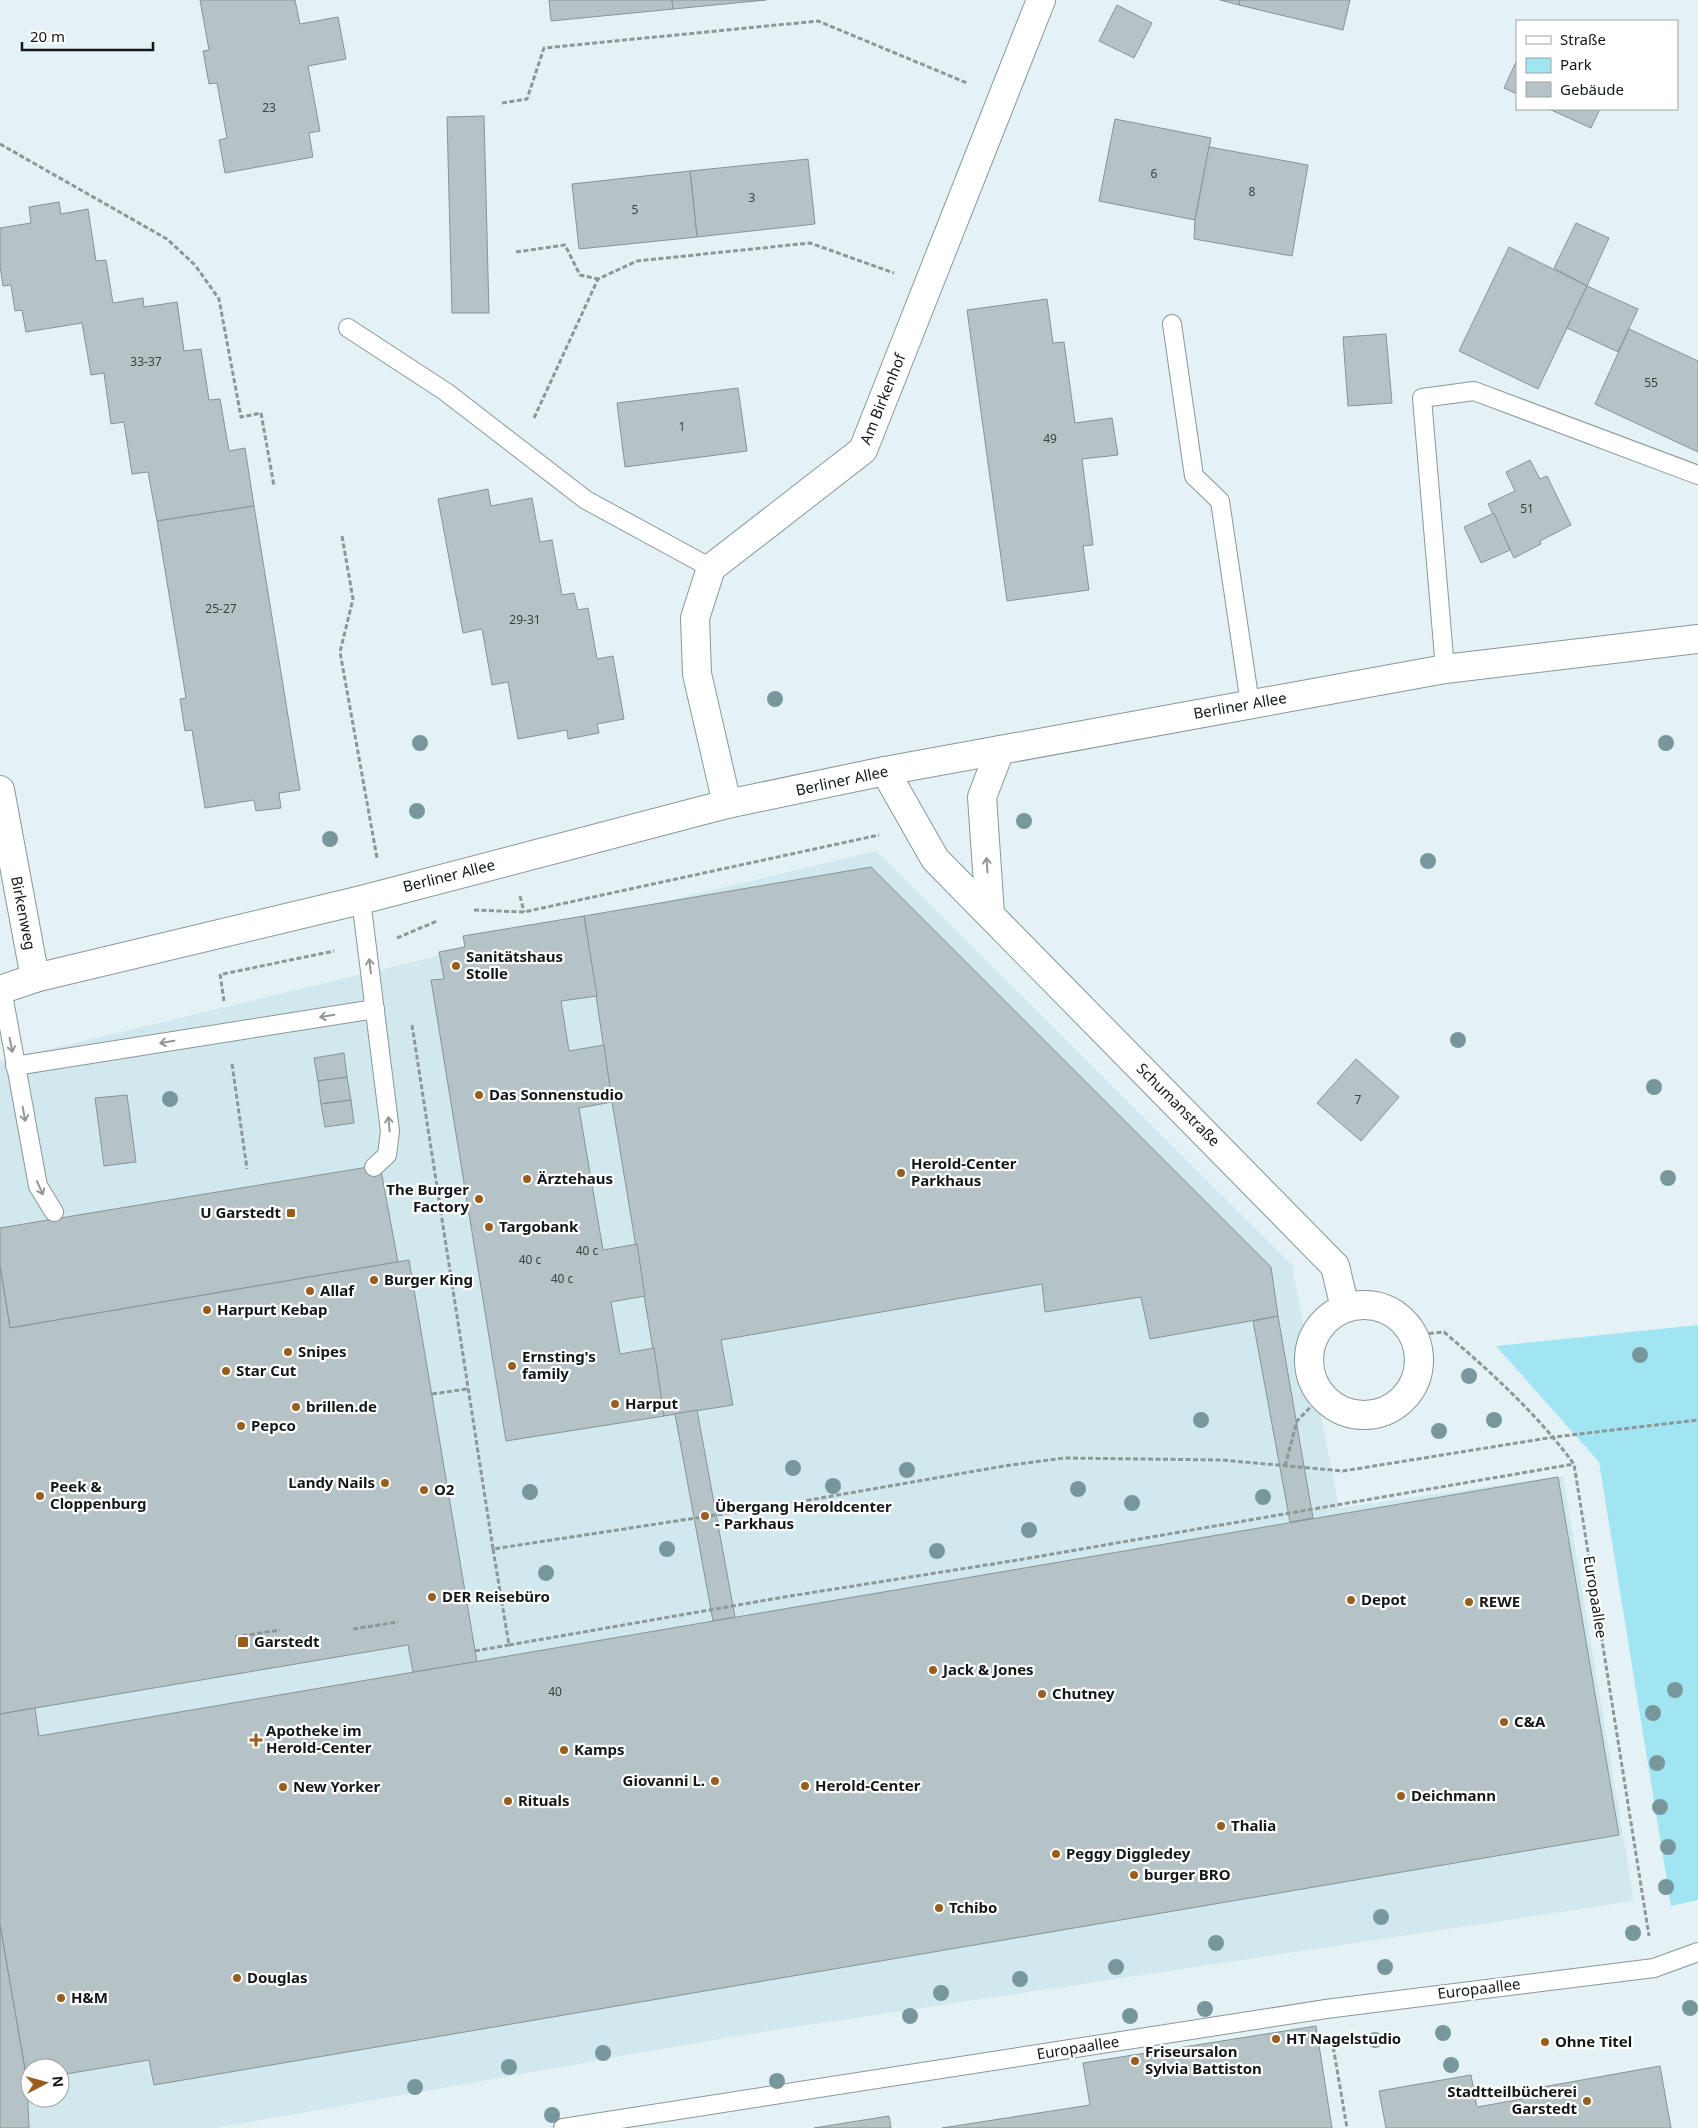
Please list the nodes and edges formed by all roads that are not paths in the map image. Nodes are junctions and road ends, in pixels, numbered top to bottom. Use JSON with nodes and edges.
{"nodes":[{"id":1,"x":1042,"y":0,"type":"edge"},
{"id":2,"x":1172,"y":324,"type":"dead end"},
{"id":3,"x":348,"y":328,"type":"dead end"},
{"id":4,"x":1698,"y":475,"type":"edge"},
{"id":5,"x":710,"y":568,"type":"junction"},
{"id":6,"x":1698,"y":639,"type":"edge"},
{"id":7,"x":1445,"y":669,"type":"junction"},
{"id":8,"x":1250,"y":704,"type":"junction"},
{"id":9,"x":1000,"y":750,"type":"junction"},
{"id":10,"x":885,"y":771,"type":"junction"},
{"id":11,"x":0,"y":790,"type":"edge"},
{"id":12,"x":727,"y":804,"type":"junction"},
{"id":13,"x":372,"y":896,"type":"junction"},
{"id":14,"x":990,"y":914,"type":"junction"},
{"id":15,"x":35,"y":978,"type":"junction"},
{"id":16,"x":1,"y":989,"type":"edge"},
{"id":17,"x":375,"y":1008,"type":"junction"},
{"id":18,"x":15,"y":1066,"type":"junction"},
{"id":19,"x":374,"y":1168,"type":"dead end"},
{"id":20,"x":54,"y":1212,"type":"dead end"},
{"id":21,"x":1345,"y":1308,"type":"junction"},
{"id":22,"x":1698,"y":1952,"type":"edge"},
{"id":23,"x":564,"y":2128,"type":"edge"}],
"edges":[{"from":1,"to":5,"type":"street","name":"Am Birkenhof"},
{"from":2,"to":8,"type":"lane"},
{"from":3,"to":5,"type":"lane"},
{"from":4,"to":7,"type":"lane"},
{"from":5,"to":12,"type":"street"},
{"from":6,"to":7,"type":"street","name":"Berliner Allee"},
{"from":7,"to":8,"type":"street","name":"Berliner Allee"},
{"from":8,"to":9,"type":"street","name":"Berliner Allee"},
{"from":9,"to":10,"type":"street","name":"Berliner Allee"},
{"from":14,"to":9,"type":"street","one_way":true},
{"from":10,"to":12,"type":"street","name":"Berliner Allee"},
{"from":10,"to":14,"type":"street","name":"Schumanstraße"},
{"from":11,"to":15,"type":"street","name":"Birkenweg"},
{"from":12,"to":13,"type":"street","name":"Berliner Allee"},
{"from":13,"to":15,"type":"street","name":"Berliner Allee"},
{"from":17,"to":13,"type":"lane","one_way":true},
{"from":14,"to":21,"type":"street","name":"Schumanstraße"},
{"from":15,"to":16,"type":"street","name":"Berliner Allee"},
{"from":16,"to":18,"type":"lane","one_way":true},
{"from":17,"to":18,"type":"lane","one_way":true},
{"from":19,"to":17,"type":"lane","one_way":true},
{"from":18,"to":20,"type":"lane","one_way":true},
{"from":21,"to":21,"type":"street"},
{"from":22,"to":23,"type":"lane","name":"Europaallee"}]}
